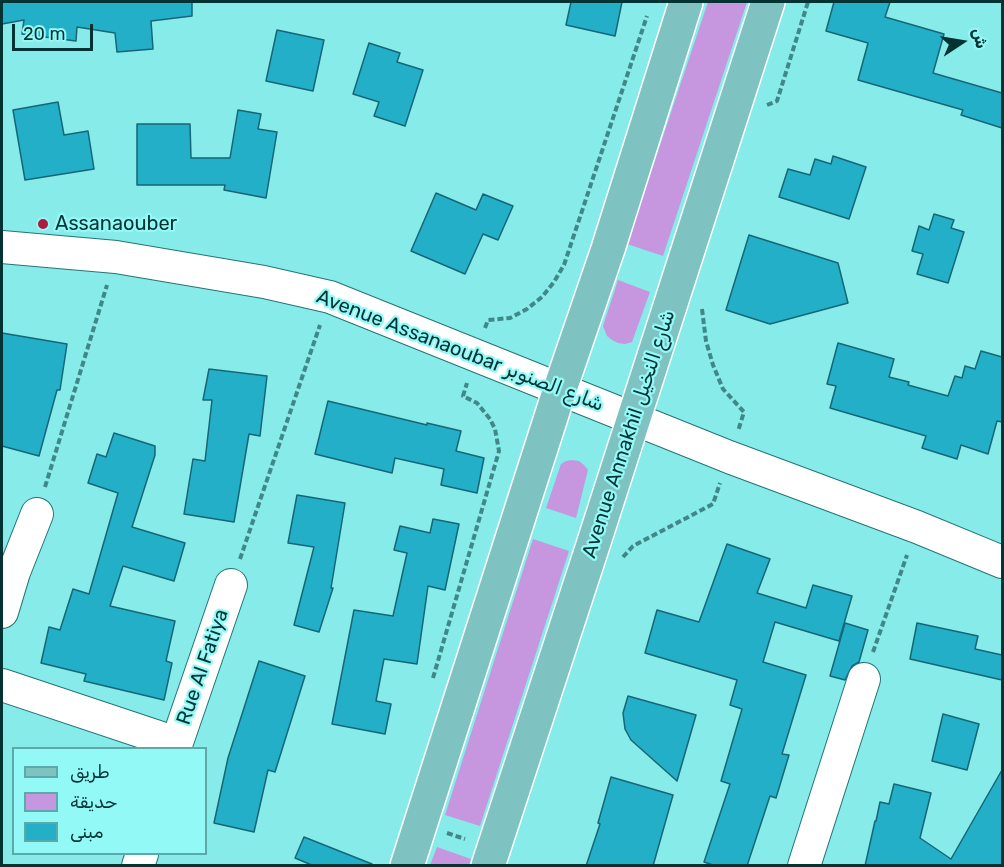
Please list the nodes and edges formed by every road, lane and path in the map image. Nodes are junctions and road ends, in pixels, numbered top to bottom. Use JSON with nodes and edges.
{"nodes":[{"id":1,"x":686,"y":2,"type":"edge"},
{"id":2,"x":768,"y":2,"type":"edge"},
{"id":3,"x":648,"y":13,"type":"dead end"},
{"id":4,"x":2,"y":248,"type":"edge"},
{"id":5,"x":116,"y":257,"type":"junction"},
{"id":6,"x":330,"y":297,"type":"junction"},
{"id":7,"x":476,"y":356,"type":"junction"},
{"id":8,"x":560,"y":389,"type":"junction"},
{"id":9,"x":634,"y":419,"type":"junction"},
{"id":10,"x":37,"y":514,"type":"joint"},
{"id":11,"x":917,"y":527,"type":"junction"},
{"id":12,"x":1002,"y":562,"type":"edge"},
{"id":13,"x":231,"y":585,"type":"joint"},
{"id":14,"x":2,"y":612,"type":"edge"},
{"id":15,"x":864,"y":679,"type":"joint"},
{"id":16,"x":432,"y":681,"type":"dead end"},
{"id":17,"x":2,"y":685,"type":"edge"},
{"id":18,"x":176,"y":746,"type":"edge"},
{"id":19,"x":421,"y":824,"type":"junction"},
{"id":20,"x":491,"y":857,"type":"edge"},
{"id":21,"x":407,"y":866,"type":"edge"},
{"id":22,"x":804,"y":866,"type":"edge"}],
"edges":[{"from":1,"to":8,"type":"main road"},
{"from":2,"to":9,"type":"main road","name":"Avenue Annakhil شارع النخيل"},
{"from":3,"to":7,"type":"path"},
{"from":4,"to":5,"type":"street","name":"Avenue Assanaoubar شارع الصنوبر"},
{"from":5,"to":6,"type":"street","name":"Avenue Assanaoubar شارع الصنوبر"},
{"from":5,"to":10,"type":"path"},
{"from":6,"to":7,"type":"street","name":"Avenue Assanaoubar شارع الصنوبر"},
{"from":6,"to":13,"type":"path"},
{"from":7,"to":8,"type":"street","name":"Avenue Assanaoubar شارع الصنوبر"},
{"from":7,"to":16,"type":"path"},
{"from":8,"to":9,"type":"street","name":"Avenue Assanaoubar شارع الصنوبر"},
{"from":8,"to":19,"type":"main road"},
{"from":9,"to":11,"type":"street","name":"Avenue Assanaoubar شارع الصنوبر"},
{"from":9,"to":20,"type":"main road","name":"Avenue Annakhil شارع النخيل"},
{"from":10,"to":14,"type":"street"},
{"from":11,"to":12,"type":"street","name":"Avenue Assanaoubar شارع الصنوبر"},
{"from":11,"to":15,"type":"path"},
{"from":13,"to":18,"type":"street","name":"Rue Al Fatiya"},
{"from":15,"to":22,"type":"street"},
{"from":17,"to":18,"type":"street"},
{"from":19,"to":20,"type":"path"},
{"from":19,"to":21,"type":"main road"}]}
